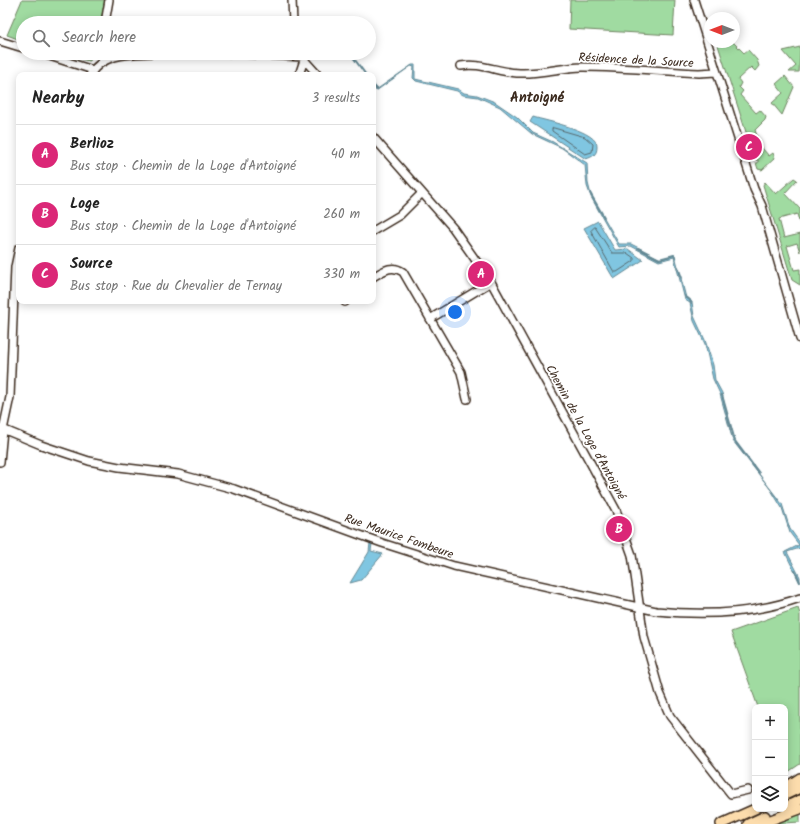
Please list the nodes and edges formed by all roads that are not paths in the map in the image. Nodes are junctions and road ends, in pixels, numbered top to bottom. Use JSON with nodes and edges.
{"nodes":[{"id":1,"x":110,"y":0,"type":"edge"},
{"id":2,"x":292,"y":0,"type":"edge"},
{"id":3,"x":694,"y":0,"type":"edge"},
{"id":4,"x":107,"y":16,"type":"edge"},
{"id":5,"x":293,"y":16,"type":"edge"},
{"id":6,"x":0,"y":41,"type":"edge"},
{"id":7,"x":16,"y":46,"type":"edge"},
{"id":8,"x":58,"y":60,"type":"edge"},
{"id":9,"x":109,"y":60,"type":"edge"},
{"id":10,"x":302,"y":60,"type":"edge"},
{"id":11,"x":305,"y":60,"type":"edge"},
{"id":12,"x":103,"y":62,"type":"joint"},
{"id":13,"x":460,"y":66,"type":"dead end"},
{"id":14,"x":89,"y":72,"type":"edge"},
{"id":15,"x":93,"y":72,"type":"edge"},
{"id":16,"x":300,"y":72,"type":"edge"},
{"id":17,"x":315,"y":72,"type":"edge"},
{"id":18,"x":716,"y":72,"type":"junction"},
{"id":19,"x":376,"y":140,"type":"edge"},
{"id":20,"x":422,"y":193,"type":"junction"},
{"id":21,"x":376,"y":229,"type":"edge"},
{"id":22,"x":16,"y":262,"type":"edge"},
{"id":23,"x":376,"y":275,"type":"edge"},
{"id":24,"x":491,"y":282,"type":"junction"},
{"id":25,"x":430,"y":319,"type":"junction"},
{"id":26,"x":800,"y":339,"type":"edge"},
{"id":27,"x":467,"y":399,"type":"dead end"},
{"id":28,"x":1,"y":429,"type":"edge"},
{"id":29,"x":0,"y":462,"type":"edge"},
{"id":30,"x":800,"y":598,"type":"edge"},
{"id":31,"x":639,"y":607,"type":"junction"},
{"id":32,"x":800,"y":778,"type":"edge"},
{"id":33,"x":788,"y":786,"type":"edge"},
{"id":34,"x":800,"y":788,"type":"edge"},
{"id":35,"x":748,"y":790,"type":"dead end"},
{"id":36,"x":788,"y":794,"type":"edge"},
{"id":37,"x":800,"y":800,"type":"edge"},
{"id":38,"x":788,"y":806,"type":"edge"},
{"id":39,"x":752,"y":807,"type":"edge"},
{"id":40,"x":800,"y":809,"type":"edge"},
{"id":41,"x":752,"y":810,"type":"edge"},
{"id":42,"x":774,"y":812,"type":"edge"},
{"id":43,"x":741,"y":815,"type":"junction"},
{"id":44,"x":721,"y":824,"type":"edge"},
{"id":45,"x":748,"y":824,"type":"edge"},
{"id":46,"x":760,"y":824,"type":"edge"}],
"edges":[{"from":1,"to":4,"type":"street"},
{"from":2,"to":5,"type":"street"},
{"from":3,"to":18,"type":"street"},
{"from":6,"to":7,"type":"street"},
{"from":8,"to":14,"type":"street"},
{"from":9,"to":12,"type":"street"},
{"from":10,"to":16,"type":"street"},
{"from":11,"to":17,"type":"street"},
{"from":12,"to":15,"type":"street"},
{"from":13,"to":18,"type":"street","name":"Résidence de la Source"},
{"from":18,"to":26,"type":"street"},
{"from":19,"to":20,"type":"street","name":"Chemin de la Loge d'Antoigné"},
{"from":20,"to":21,"type":"street"},
{"from":20,"to":24,"type":"street","name":"Chemin de la Loge d'Antoigné"},
{"from":22,"to":28,"type":"street"},
{"from":23,"to":25,"type":"street"},
{"from":24,"to":25,"type":"street"},
{"from":24,"to":31,"type":"street","name":"Chemin de la Loge d'Antoigné"},
{"from":25,"to":27,"type":"street"},
{"from":28,"to":29,"type":"street"},
{"from":28,"to":31,"type":"street","name":"Rue Maurice Fombeure"},
{"from":30,"to":31,"type":"street","name":"Rue Maurice Fombeure"},
{"from":31,"to":35,"type":"street","name":"Chemin de la Loge d'Antoigné"},
{"from":32,"to":33,"type":"main road"},
{"from":34,"to":36,"type":"main road"},
{"from":37,"to":38,"type":"main road"},
{"from":39,"to":43,"type":"main road"},
{"from":40,"to":46,"type":"main road"},
{"from":41,"to":43,"type":"main road"},
{"from":42,"to":45,"type":"main road"},
{"from":43,"to":44,"type":"main road"}]}
